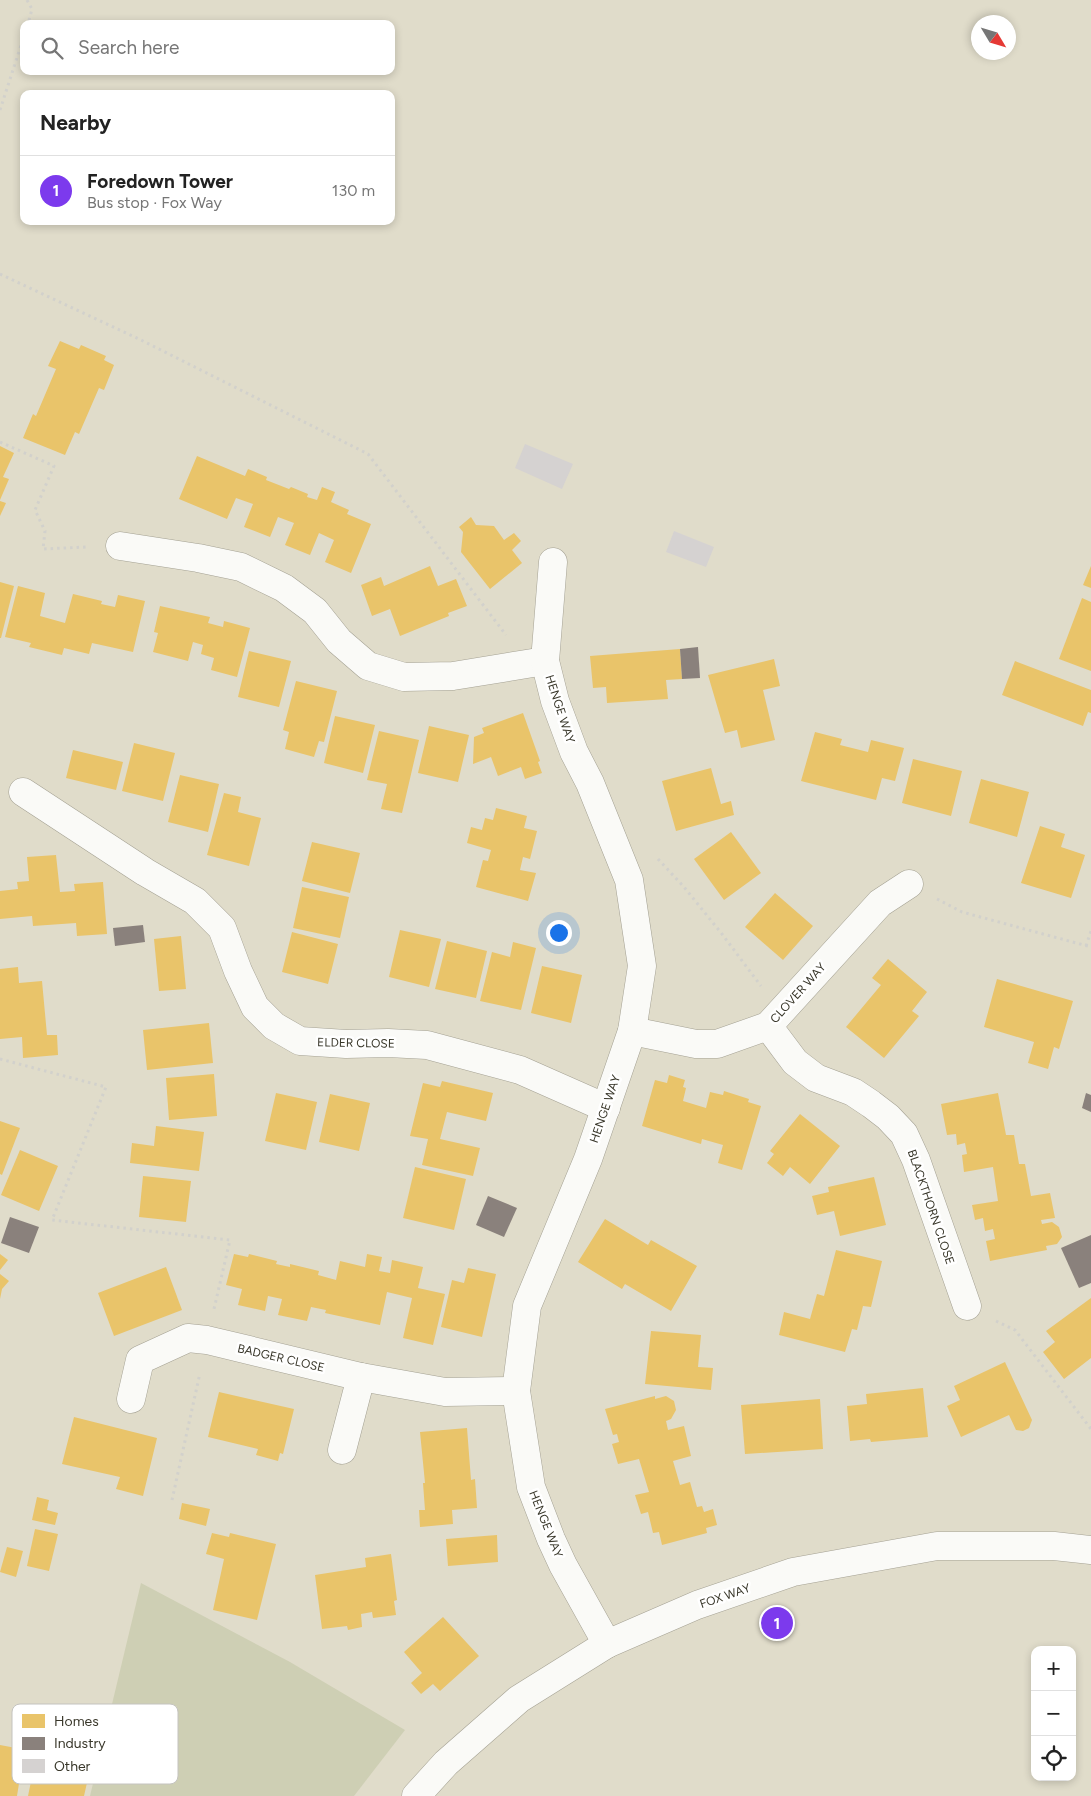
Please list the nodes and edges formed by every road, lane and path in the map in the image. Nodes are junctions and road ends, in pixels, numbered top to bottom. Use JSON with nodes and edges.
{"nodes":[{"id":1,"x":27,"y":0,"type":"edge"},
{"id":2,"x":29,"y":20,"type":"edge"},
{"id":3,"x":20,"y":48,"type":"edge"},
{"id":4,"x":0,"y":110,"type":"edge"},
{"id":5,"x":0,"y":274,"type":"edge"},
{"id":6,"x":0,"y":442,"type":"edge"},
{"id":7,"x":120,"y":546,"type":"joint"},
{"id":8,"x":554,"y":562,"type":"dead end"},
{"id":9,"x":536,"y":662,"type":"junction"},
{"id":10,"x":23,"y":792,"type":"dead end"},
{"id":11,"x":657,"y":857,"type":"dead end"},
{"id":12,"x":909,"y":884,"type":"joint"},
{"id":13,"x":1091,"y":931,"type":"edge"},
{"id":14,"x":1089,"y":946,"type":"edge"},
{"id":15,"x":775,"y":1019,"type":"junction"},
{"id":16,"x":632,"y":1031,"type":"junction"},
{"id":17,"x":0,"y":1059,"type":"edge"},
{"id":18,"x":606,"y":1108,"type":"junction"},
{"id":19,"x":967,"y":1306,"type":"joint"},
{"id":20,"x":204,"y":1340,"type":"junction"},
{"id":21,"x":361,"y":1377,"type":"junction"},
{"id":22,"x":516,"y":1392,"type":"junction"},
{"id":23,"x":131,"y":1398,"type":"dead end"},
{"id":24,"x":1091,"y":1429,"type":"edge"},
{"id":25,"x":342,"y":1450,"type":"dead end"},
{"id":26,"x":172,"y":1500,"type":"dead end"},
{"id":27,"x":1091,"y":1550,"type":"edge"},
{"id":28,"x":607,"y":1644,"type":"junction"},
{"id":29,"x":416,"y":1796,"type":"edge"}],
"edges":[{"from":1,"to":2,"type":"path"},
{"from":3,"to":4,"type":"path"},
{"from":5,"to":9,"type":"path"},
{"from":6,"to":7,"type":"path"},
{"from":7,"to":9,"type":"street"},
{"from":8,"to":9,"type":"street","name":"HENGE WAY"},
{"from":9,"to":16,"type":"street","name":"HENGE WAY"},
{"from":10,"to":18,"type":"street","name":"ELDER CLOSE"},
{"from":11,"to":15,"type":"path"},
{"from":12,"to":14,"type":"path"},
{"from":12,"to":15,"type":"street","name":"CLOVER WAY"},
{"from":13,"to":14,"type":"path"},
{"from":15,"to":16,"type":"street","name":"CLOVER WAY"},
{"from":15,"to":19,"type":"street","name":"BLACKTHORN CLOSE"},
{"from":16,"to":18,"type":"street","name":"HENGE WAY"},
{"from":17,"to":20,"type":"path"},
{"from":18,"to":22,"type":"street","name":"HENGE WAY"},
{"from":19,"to":24,"type":"path"},
{"from":20,"to":21,"type":"street","name":"BADGER CLOSE"},
{"from":20,"to":23,"type":"street"},
{"from":20,"to":26,"type":"path"},
{"from":21,"to":22,"type":"street","name":"BADGER CLOSE"},
{"from":21,"to":25,"type":"street"},
{"from":22,"to":28,"type":"street","name":"HENGE WAY"},
{"from":27,"to":28,"type":"street","name":"FOX WAY"},
{"from":28,"to":29,"type":"street","name":"FOX WAY"}]}
